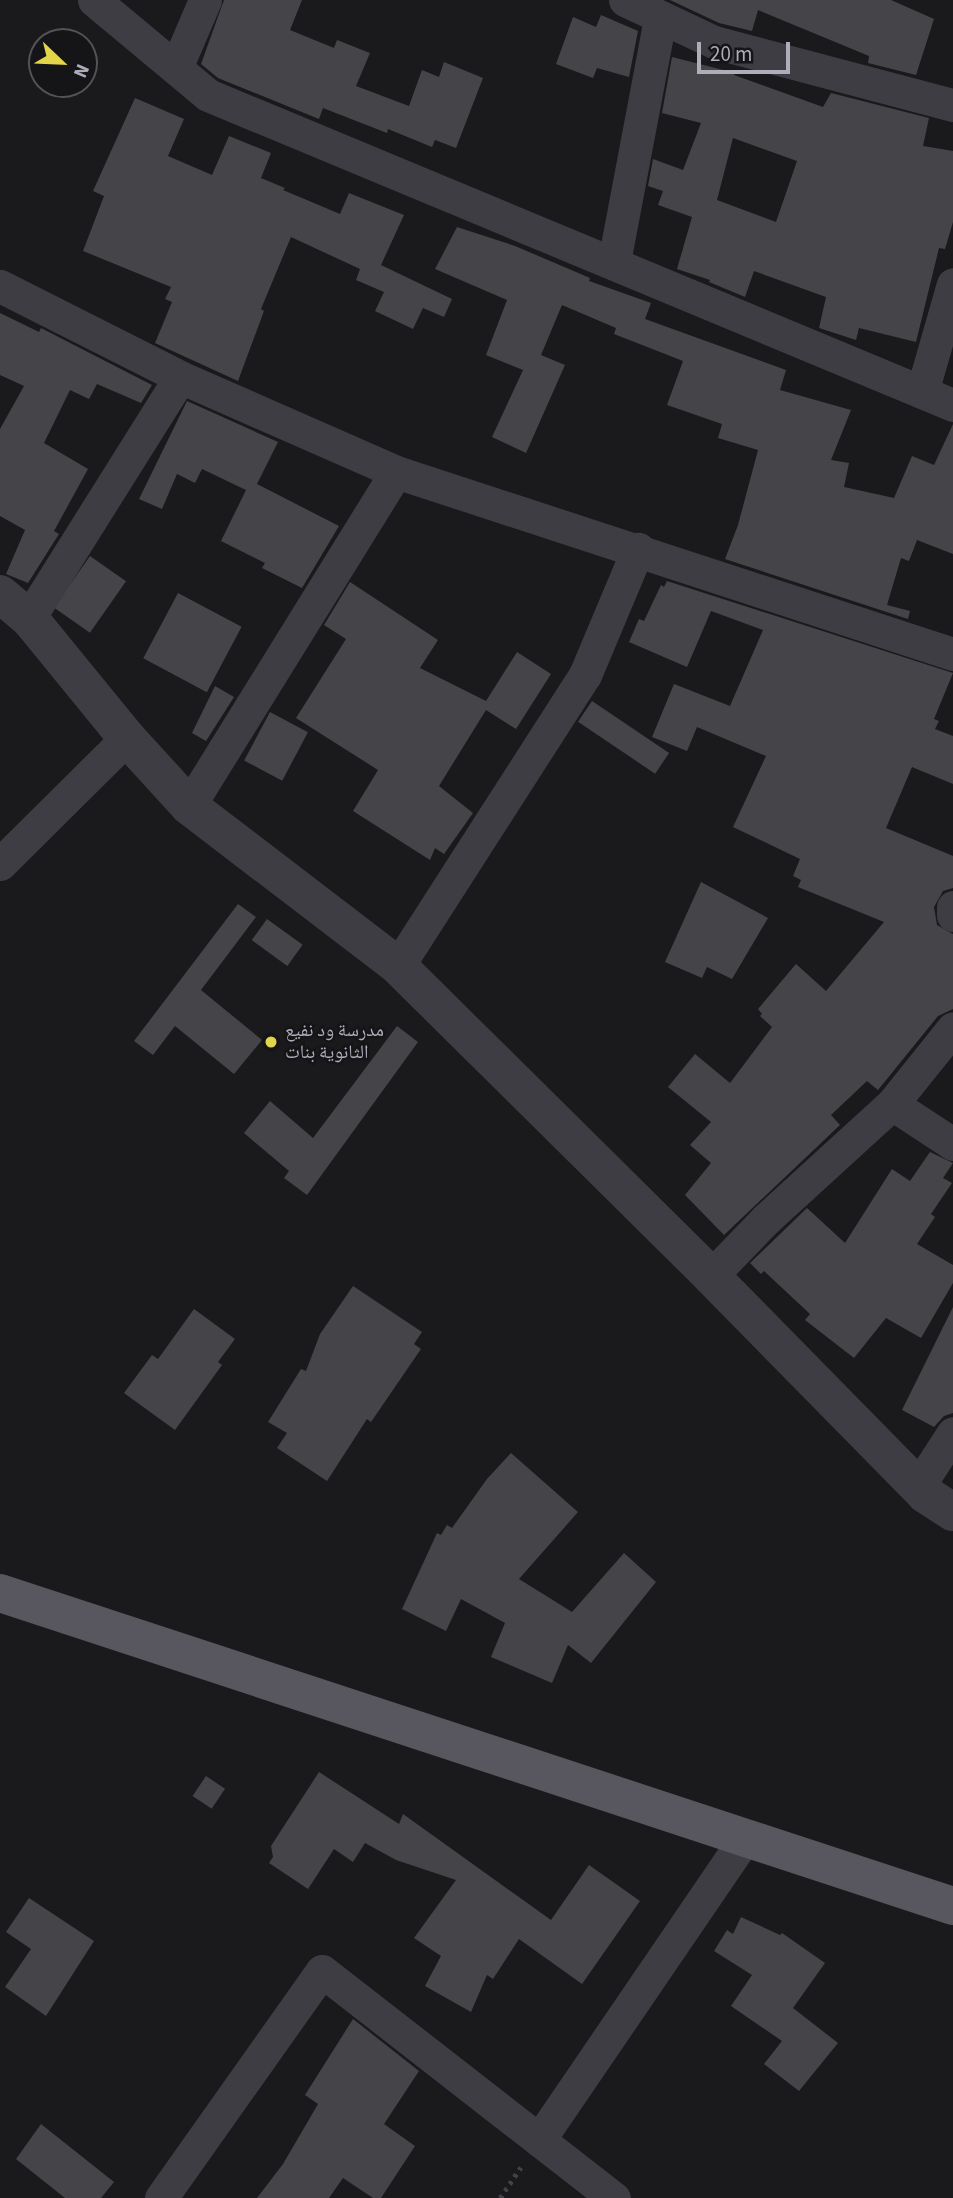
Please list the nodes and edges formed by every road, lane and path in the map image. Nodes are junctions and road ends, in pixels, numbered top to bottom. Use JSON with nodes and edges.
{"nodes":[{"id":1,"x":94,"y":0,"type":"edge"},
{"id":2,"x":205,"y":0,"type":"edge"},
{"id":3,"x":625,"y":0,"type":"edge"},
{"id":4,"x":660,"y":18,"type":"junction"},
{"id":5,"x":176,"y":68,"type":"junction"},
{"id":6,"x":953,"y":105,"type":"edge"},
{"id":7,"x":614,"y":262,"type":"junction"},
{"id":8,"x":953,"y":284,"type":"edge"},
{"id":9,"x":0,"y":286,"type":"edge"},
{"id":10,"x":180,"y":377,"type":"junction"},
{"id":11,"x":922,"y":392,"type":"junction"},
{"id":12,"x":953,"y":405,"type":"edge"},
{"id":13,"x":396,"y":472,"type":"junction"},
{"id":14,"x":638,"y":549,"type":"junction"},
{"id":15,"x":0,"y":594,"type":"edge"},
{"id":16,"x":29,"y":618,"type":"junction"},
{"id":17,"x":953,"y":654,"type":"edge"},
{"id":18,"x":127,"y":738,"type":"junction"},
{"id":19,"x":190,"y":806,"type":"junction"},
{"id":20,"x":0,"y":864,"type":"edge"},
{"id":21,"x":953,"y":906,"type":"edge"},
{"id":22,"x":953,"y":915,"type":"edge"},
{"id":23,"x":398,"y":966,"type":"junction"},
{"id":24,"x":953,"y":1028,"type":"edge"},
{"id":25,"x":892,"y":1104,"type":"junction"},
{"id":26,"x":953,"y":1144,"type":"edge"},
{"id":27,"x":711,"y":1276,"type":"junction"},
{"id":28,"x":953,"y":1433,"type":"edge"},
{"id":29,"x":918,"y":1487,"type":"junction"},
{"id":30,"x":953,"y":1513,"type":"edge"},
{"id":31,"x":0,"y":1593,"type":"edge"},
{"id":32,"x":746,"y":1836,"type":"junction"},
{"id":33,"x":953,"y":1906,"type":"edge"},
{"id":34,"x":539,"y":2140,"type":"junction"},
{"id":35,"x":161,"y":2198,"type":"edge"},
{"id":36,"x":500,"y":2198,"type":"edge"},
{"id":37,"x":614,"y":2198,"type":"edge"}],
"edges":[{"from":1,"to":5,"type":"street"},
{"from":2,"to":5,"type":"street"},
{"from":3,"to":4,"type":"street"},
{"from":4,"to":6,"type":"street"},
{"from":4,"to":7,"type":"street"},
{"from":5,"to":7,"type":"street"},
{"from":7,"to":11,"type":"street"},
{"from":8,"to":11,"type":"street"},
{"from":9,"to":10,"type":"street"},
{"from":10,"to":13,"type":"street"},
{"from":10,"to":16,"type":"street"},
{"from":11,"to":12,"type":"street"},
{"from":13,"to":14,"type":"street"},
{"from":13,"to":19,"type":"street"},
{"from":14,"to":17,"type":"street"},
{"from":14,"to":23,"type":"street"},
{"from":15,"to":16,"type":"street"},
{"from":16,"to":18,"type":"street"},
{"from":18,"to":19,"type":"street"},
{"from":18,"to":20,"type":"street"},
{"from":19,"to":23,"type":"street"},
{"from":21,"to":22,"type":"street"},
{"from":23,"to":27,"type":"street"},
{"from":24,"to":25,"type":"street"},
{"from":25,"to":26,"type":"street"},
{"from":25,"to":27,"type":"street"},
{"from":27,"to":29,"type":"street"},
{"from":28,"to":29,"type":"street"},
{"from":29,"to":30,"type":"street"},
{"from":31,"to":32,"type":"main road"},
{"from":32,"to":33,"type":"main road"},
{"from":32,"to":34,"type":"street"},
{"from":34,"to":35,"type":"street"},
{"from":34,"to":36,"type":"path"},
{"from":34,"to":37,"type":"street"}]}
